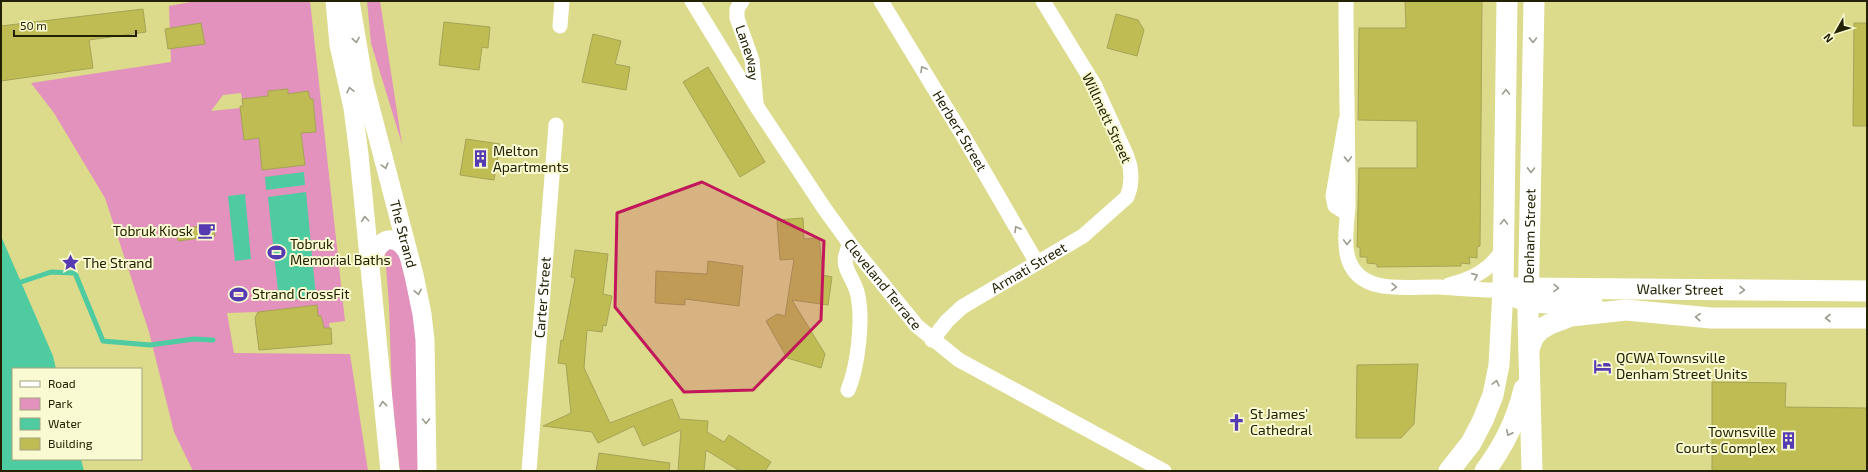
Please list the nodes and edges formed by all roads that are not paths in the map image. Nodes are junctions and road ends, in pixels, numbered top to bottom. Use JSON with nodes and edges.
{"nodes":[{"id":1,"x":336,"y":1,"type":"edge"},
{"id":2,"x":350,"y":1,"type":"edge"},
{"id":3,"x":562,"y":1,"type":"edge"},
{"id":4,"x":692,"y":1,"type":"edge"},
{"id":5,"x":742,"y":1,"type":"edge"},
{"id":6,"x":881,"y":1,"type":"edge"},
{"id":7,"x":1043,"y":1,"type":"edge"},
{"id":8,"x":1346,"y":1,"type":"edge"},
{"id":9,"x":1507,"y":1,"type":"edge"},
{"id":10,"x":1534,"y":1,"type":"edge"},
{"id":11,"x":560,"y":26,"type":"dead end"},
{"id":12,"x":757,"y":107,"type":"junction"},
{"id":13,"x":556,"y":125,"type":"dead end"},
{"id":14,"x":1127,"y":197,"type":"joint"},
{"id":15,"x":850,"y":244,"type":"junction"},
{"id":16,"x":1503,"y":249,"type":"junction"},
{"id":17,"x":408,"y":254,"type":"junction"},
{"id":18,"x":1037,"y":263,"type":"junction"},
{"id":19,"x":369,"y":268,"type":"junction"},
{"id":20,"x":1438,"y":287,"type":"junction"},
{"id":21,"x":1500,"y":291,"type":"junction"},
{"id":22,"x":1867,"y":291,"type":"edge"},
{"id":23,"x":1528,"y":302,"type":"junction"},
{"id":24,"x":1626,"y":310,"type":"junction"},
{"id":25,"x":1867,"y":318,"type":"edge"},
{"id":26,"x":932,"y":340,"type":"junction"},
{"id":27,"x":1529,"y":352,"type":"junction"},
{"id":28,"x":848,"y":390,"type":"dead end"},
{"id":29,"x":390,"y":471,"type":"edge"},
{"id":30,"x":427,"y":471,"type":"edge"},
{"id":31,"x":529,"y":471,"type":"edge"},
{"id":32,"x":1164,"y":471,"type":"edge"},
{"id":33,"x":1449,"y":471,"type":"edge"},
{"id":34,"x":1486,"y":471,"type":"edge"},
{"id":35,"x":1532,"y":471,"type":"edge"}],
"edges":[{"from":19,"to":1,"type":"street","one_way":true},
{"from":2,"to":17,"type":"street","name":"The Strand","one_way":true},
{"from":3,"to":11,"type":"street"},
{"from":4,"to":12,"type":"street","name":"Cleveland Terrace"},
{"from":5,"to":12,"type":"street","name":"Laneway"},
{"from":18,"to":6,"type":"street","name":"Herbert Street","one_way":true},
{"from":7,"to":14,"type":"street","name":"Willmett Street"},
{"from":8,"to":20,"type":"street","name":"Walker Street","one_way":true},
{"from":16,"to":9,"type":"main road","name":"Denham Street","one_way":true},
{"from":10,"to":23,"type":"main road","name":"Denham Street","one_way":true},
{"from":12,"to":15,"type":"street","name":"Cleveland Terrace"},
{"from":13,"to":31,"type":"street","name":"Carter Street"},
{"from":14,"to":18,"type":"street","name":"Armati Street"},
{"from":15,"to":26,"type":"street","name":"Cleveland Terrace"},
{"from":15,"to":28,"type":"street"},
{"from":20,"to":16,"type":"street","name":"Walker Street","one_way":true},
{"from":16,"to":21,"type":"main road","name":"Denham Street"},
{"from":17,"to":19,"type":"street"},
{"from":17,"to":30,"type":"street","name":"The Strand","one_way":true},
{"from":18,"to":26,"type":"street","name":"Armati Street"},
{"from":29,"to":19,"type":"street","one_way":true},
{"from":20,"to":21,"type":"street","name":"Walker Street"},
{"from":21,"to":23,"type":"main road","name":"Walker Street"},
{"from":21,"to":23,"type":"main road"},
{"from":33,"to":21,"type":"main road","name":"Denham Street","one_way":true},
{"from":23,"to":22,"type":"main road","name":"Walker Street","one_way":true},
{"from":23,"to":24,"type":"main road"},
{"from":23,"to":27,"type":"main road","name":"Denham Street"},
{"from":25,"to":24,"type":"main road","name":"Walker Street","one_way":true},
{"from":24,"to":27,"type":"main road","name":"Walker Street"},
{"from":26,"to":32,"type":"street","name":"Cleveland Terrace"},
{"from":27,"to":34,"type":"main road","one_way":true},
{"from":27,"to":35,"type":"main road","name":"Denham Street"}]}
